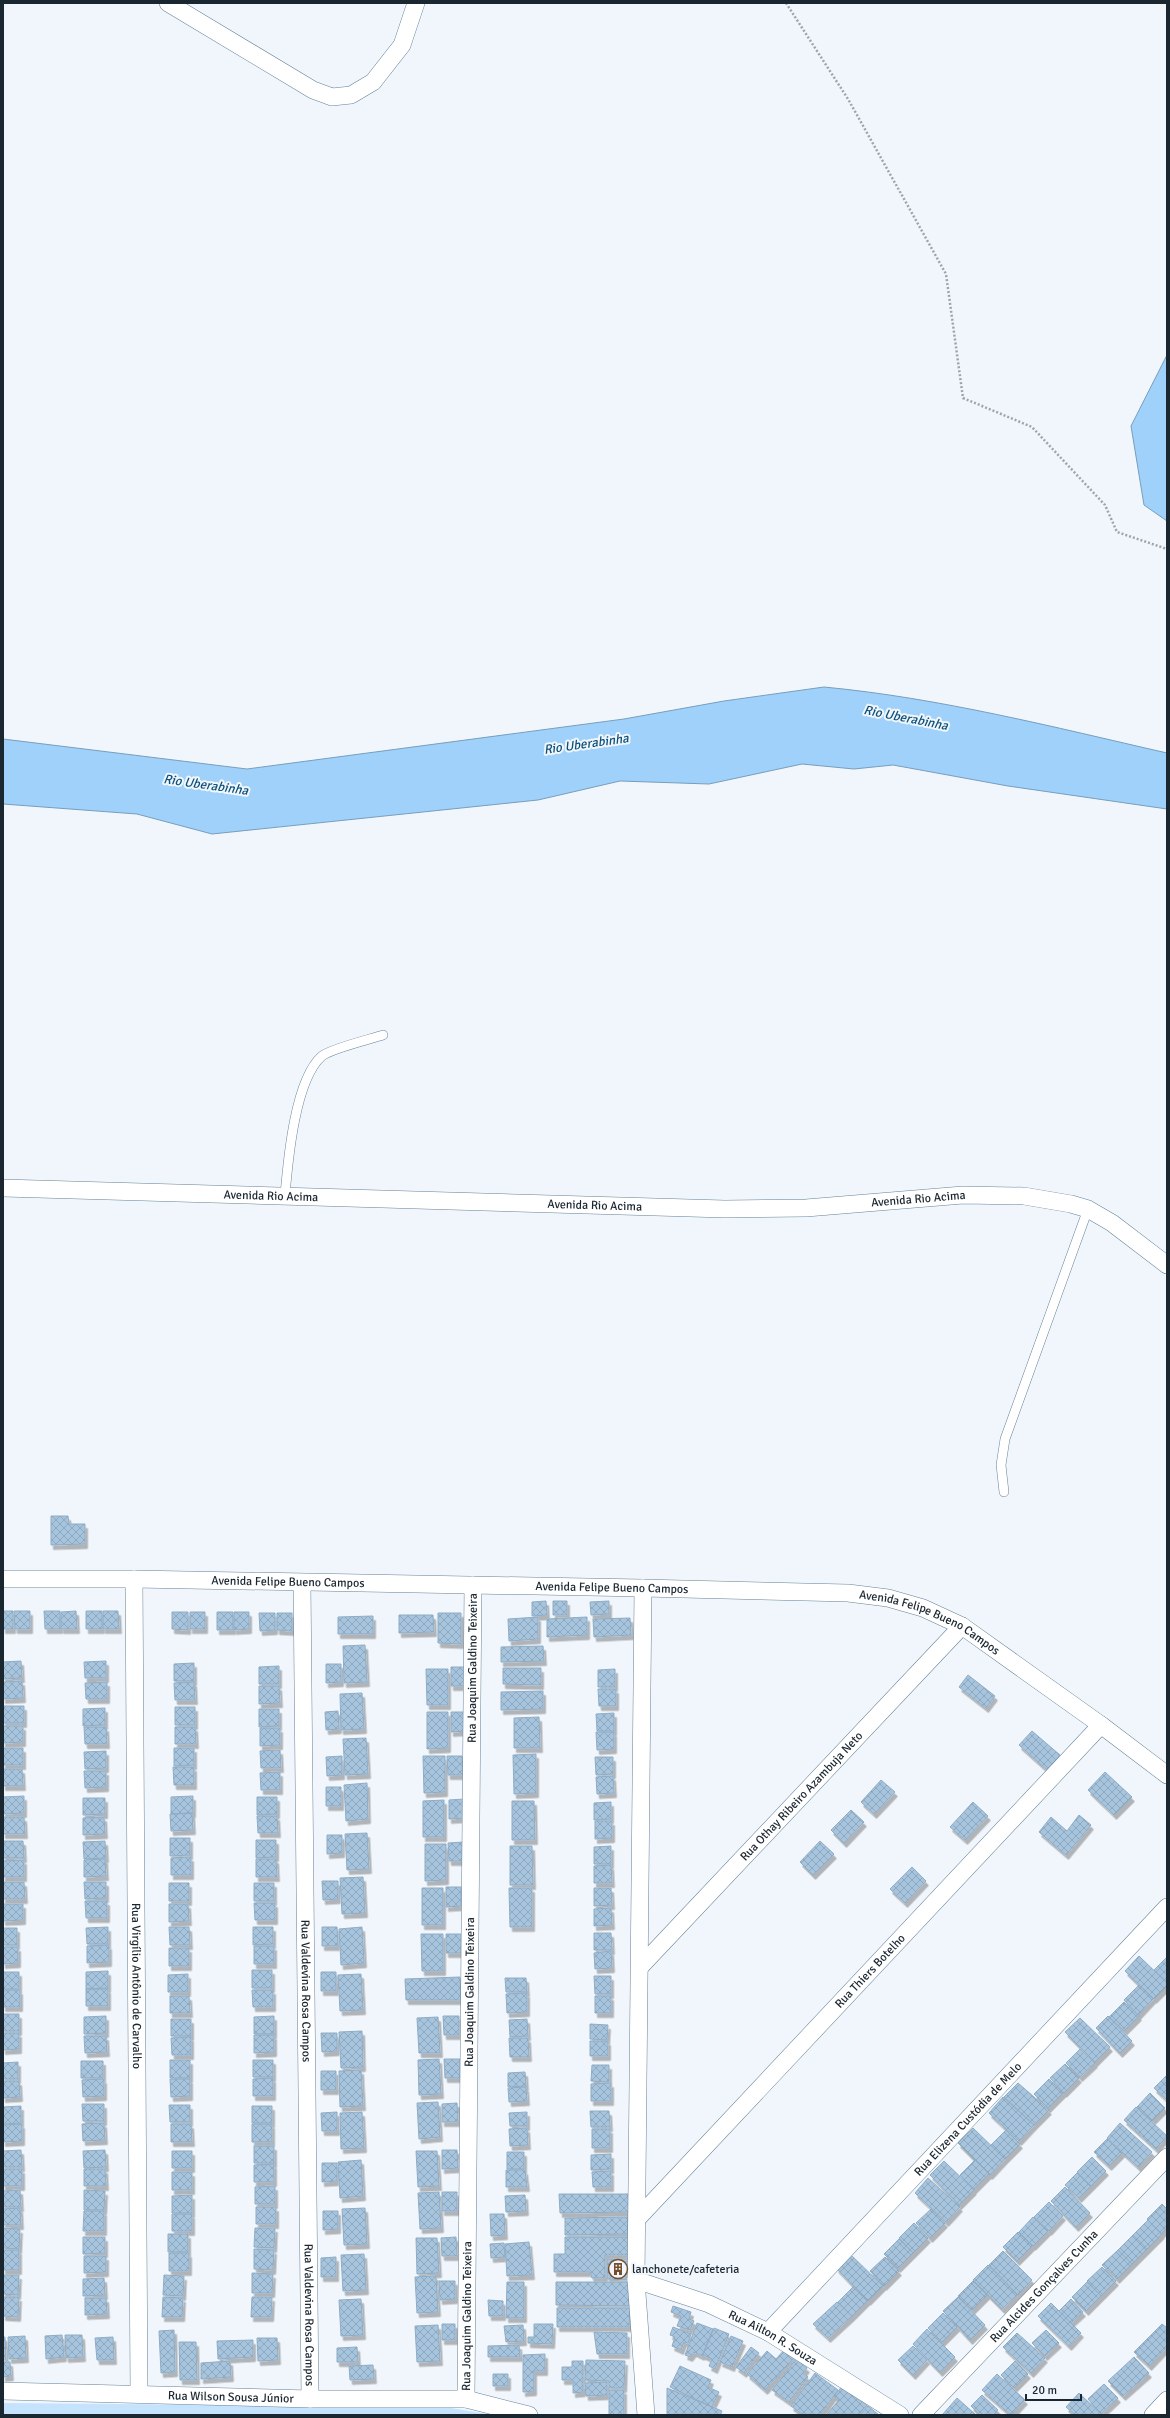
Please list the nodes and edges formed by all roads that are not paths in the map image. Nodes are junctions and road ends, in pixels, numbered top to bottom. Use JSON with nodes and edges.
{"nodes":[{"id":1,"x":168,"y":3,"type":"edge"},
{"id":2,"x":416,"y":3,"type":"edge"},
{"id":3,"x":383,"y":1035,"type":"dead end"},
{"id":4,"x":3,"y":1188,"type":"edge"},
{"id":5,"x":285,"y":1195,"type":"junction"},
{"id":6,"x":1088,"y":1209,"type":"junction"},
{"id":7,"x":1167,"y":1264,"type":"edge"},
{"id":8,"x":1004,"y":1492,"type":"dead end"},
{"id":9,"x":3,"y":1579,"type":"edge"},
{"id":10,"x":134,"y":1579,"type":"junction"},
{"id":11,"x":302,"y":1583,"type":"junction"},
{"id":12,"x":474,"y":1585,"type":"junction"},
{"id":13,"x":643,"y":1588,"type":"junction"},
{"id":14,"x":962,"y":1626,"type":"junction"},
{"id":15,"x":1101,"y":1724,"type":"junction"},
{"id":16,"x":1167,"y":1775,"type":"edge"},
{"id":17,"x":1167,"y":1907,"type":"edge"},
{"id":18,"x":640,"y":1966,"type":"junction"},
{"id":19,"x":1167,"y":2157,"type":"edge"},
{"id":20,"x":638,"y":2218,"type":"junction"},
{"id":21,"x":636,"y":2280,"type":"junction"},
{"id":22,"x":768,"y":2332,"type":"junction"},
{"id":23,"x":3,"y":2391,"type":"edge"},
{"id":24,"x":139,"y":2393,"type":"junction"},
{"id":25,"x":310,"y":2399,"type":"junction"},
{"id":26,"x":466,"y":2399,"type":"junction"},
{"id":27,"x":1167,"y":2400,"type":"edge"},
{"id":28,"x":529,"y":2415,"type":"edge"},
{"id":29,"x":646,"y":2415,"type":"edge"},
{"id":30,"x":900,"y":2415,"type":"edge"},
{"id":31,"x":921,"y":2415,"type":"edge"},
{"id":32,"x":1153,"y":2415,"type":"edge"}],
"edges":[{"from":1,"to":2,"type":"street"},
{"from":3,"to":5,"type":"lane"},
{"from":4,"to":5,"type":"street","name":"Avenida Rio Acima"},
{"from":5,"to":6,"type":"street","name":"Avenida Rio Acima"},
{"from":6,"to":7,"type":"street","name":"Avenida Rio Acima"},
{"from":6,"to":8,"type":"lane"},
{"from":9,"to":10,"type":"street","name":"Avenida Felipe Bueno Campos"},
{"from":10,"to":11,"type":"street","name":"Avenida Felipe Bueno Campos"},
{"from":10,"to":24,"type":"street","name":"Rua Virgílio Antônio de Carvalho"},
{"from":11,"to":12,"type":"street","name":"Avenida Felipe Bueno Campos"},
{"from":11,"to":25,"type":"street","name":"Rua Valdevina Rosa Campos"},
{"from":12,"to":13,"type":"street","name":"Avenida Felipe Bueno Campos"},
{"from":12,"to":26,"type":"street","name":"Rua Joaquim Galdino Teixeira"},
{"from":13,"to":14,"type":"street","name":"Avenida Felipe Bueno Campos"},
{"from":13,"to":18,"type":"street"},
{"from":14,"to":15,"type":"street","name":"Avenida Felipe Bueno Campos"},
{"from":14,"to":18,"type":"street","name":"Rua Othay Ribeiro Azambuja Neto"},
{"from":15,"to":16,"type":"street","name":"Avenida Felipe Bueno Campos"},
{"from":15,"to":20,"type":"street","name":"Rua Thiers Botelho"},
{"from":17,"to":22,"type":"street","name":"Rua Elizena Custódia de Melo"},
{"from":18,"to":20,"type":"street"},
{"from":19,"to":31,"type":"street","name":"Rua Alcides Gonçalves Cunha"},
{"from":20,"to":21,"type":"street"},
{"from":21,"to":22,"type":"street","name":"Rua Ailton R. Souza"},
{"from":21,"to":29,"type":"street"},
{"from":22,"to":30,"type":"street","name":"Rua Ailton R. Souza"},
{"from":23,"to":24,"type":"street","name":"Rua Wilson Sousa Júnior"},
{"from":24,"to":25,"type":"street","name":"Rua Wilson Sousa Júnior"},
{"from":25,"to":26,"type":"street","name":"Rua Wilson Sousa Júnior"},
{"from":26,"to":28,"type":"street","name":"Rua Wilson Sousa Júnior"},
{"from":27,"to":32,"type":"street"}]}
